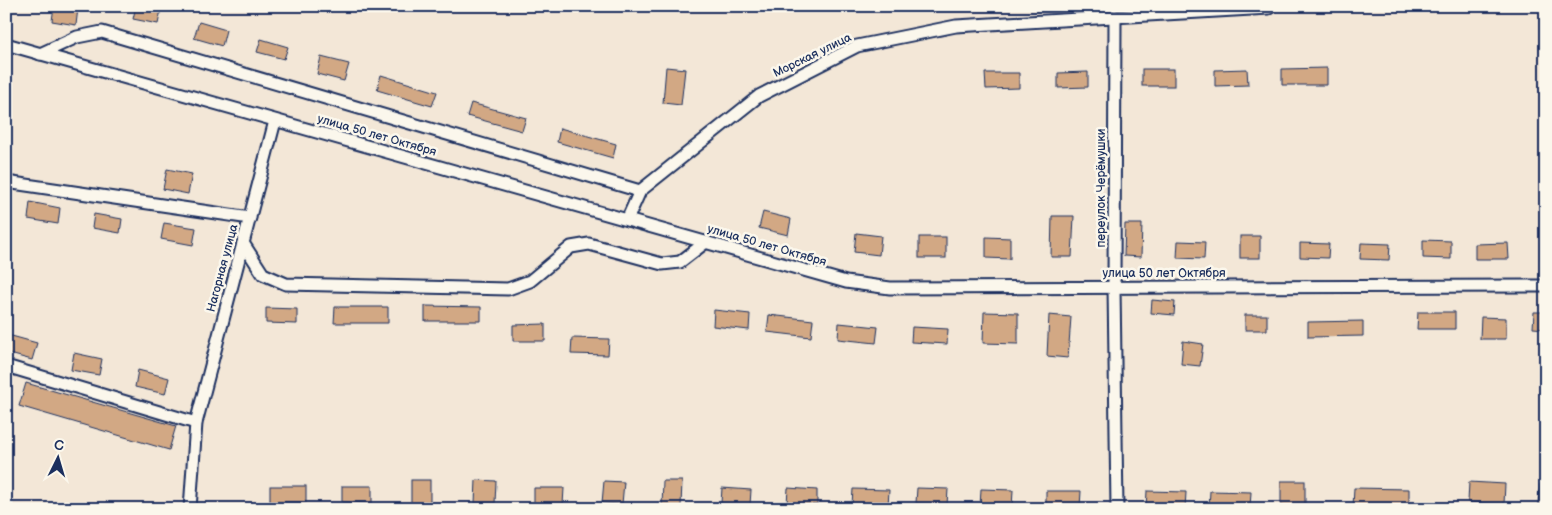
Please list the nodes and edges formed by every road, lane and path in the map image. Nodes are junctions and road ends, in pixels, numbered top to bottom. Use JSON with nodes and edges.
{"nodes":[{"id":1,"x":1269,"y":8,"type":"dead end"},
{"id":2,"x":1115,"y":16,"type":"junction"},
{"id":3,"x":6,"y":44,"type":"edge"},
{"id":4,"x":40,"y":54,"type":"junction"},
{"id":5,"x":275,"y":121,"type":"junction"},
{"id":6,"x":6,"y":182,"type":"edge"},
{"id":7,"x":640,"y":191,"type":"junction"},
{"id":8,"x":250,"y":218,"type":"junction"},
{"id":9,"x":627,"y":220,"type":"junction"},
{"id":10,"x":706,"y":242,"type":"junction"},
{"id":11,"x":243,"y":243,"type":"junction"},
{"id":12,"x":1546,"y":286,"type":"edge"},
{"id":13,"x":1114,"y":287,"type":"junction"},
{"id":14,"x":6,"y":366,"type":"edge"},
{"id":15,"x":196,"y":423,"type":"junction"},
{"id":16,"x":190,"y":509,"type":"edge"},
{"id":17,"x":1117,"y":509,"type":"edge"}],
"edges":[{"from":1,"to":2,"type":"street","name":"Морская улица"},
{"from":2,"to":7,"type":"street","name":"Морская улица"},
{"from":2,"to":13,"type":"street","name":"переулок Черёмушки"},
{"from":3,"to":4,"type":"street","name":"улица 50 лет Октября"},
{"from":4,"to":5,"type":"street","name":"улица 50 лет Октября"},
{"from":4,"to":7,"type":"street"},
{"from":5,"to":8,"type":"street","name":"Нагорная улица"},
{"from":5,"to":9,"type":"street","name":"улица 50 лет Октября"},
{"from":6,"to":8,"type":"street"},
{"from":7,"to":9,"type":"street","name":"Морская улица"},
{"from":8,"to":11,"type":"street","name":"Нагорная улица"},
{"from":9,"to":10,"type":"street","name":"улица 50 лет Октября"},
{"from":10,"to":11,"type":"street"},
{"from":10,"to":13,"type":"street","name":"улица 50 лет Октября"},
{"from":11,"to":15,"type":"street","name":"Нагорная улица"},
{"from":12,"to":13,"type":"street","name":"улица 50 лет Октября"},
{"from":13,"to":17,"type":"street","name":"переулок Черёмушки"},
{"from":14,"to":15,"type":"street"},
{"from":15,"to":16,"type":"street","name":"Нагорная улица"}]}
